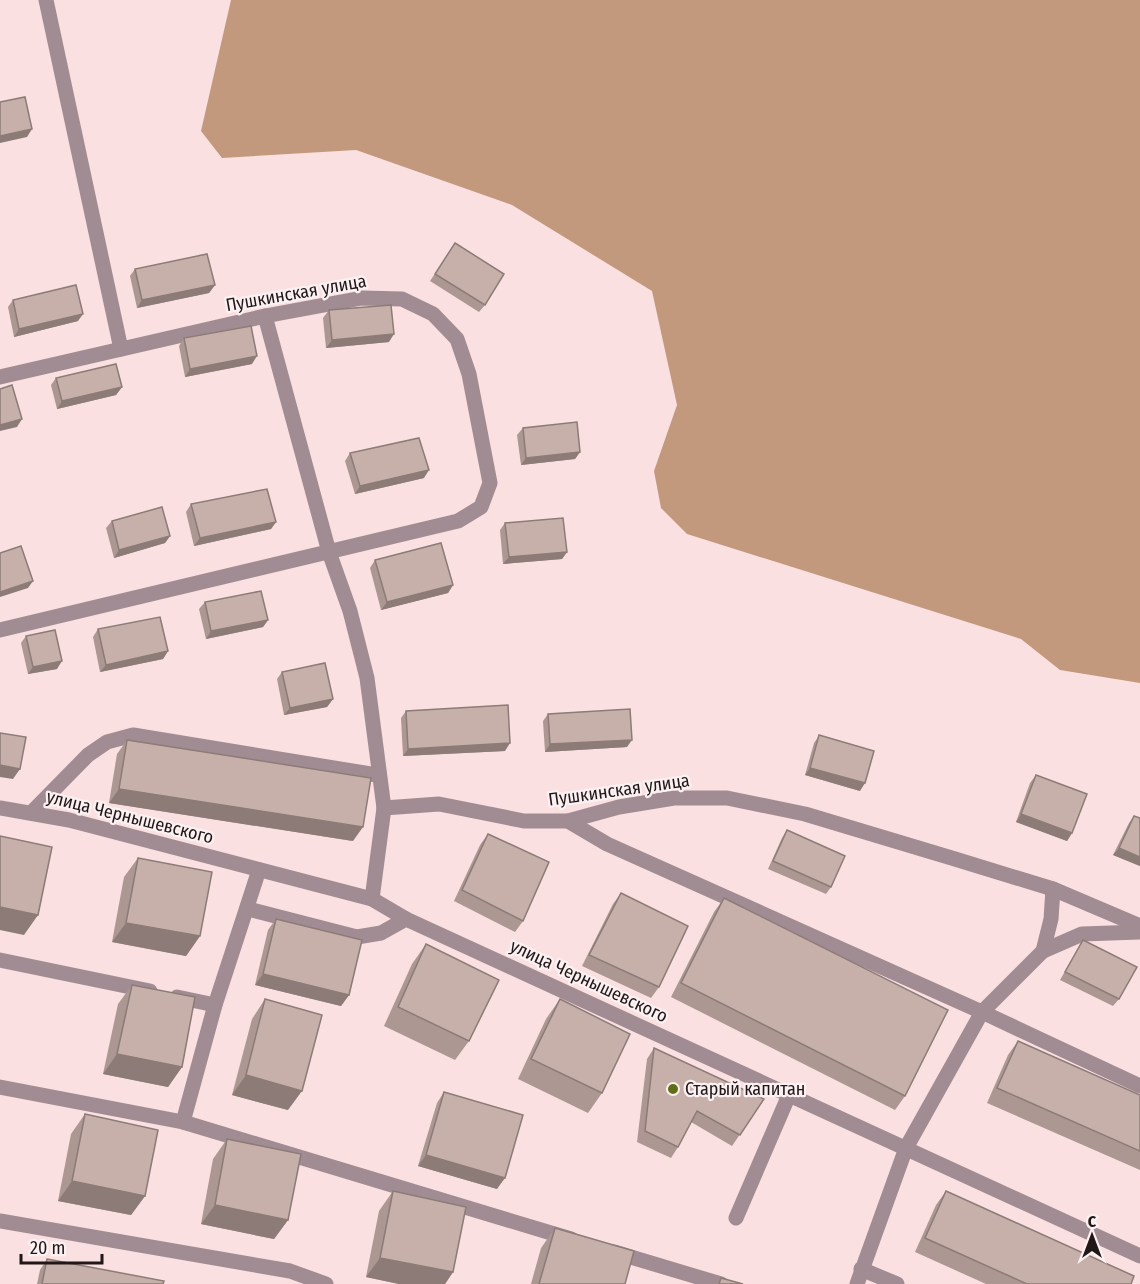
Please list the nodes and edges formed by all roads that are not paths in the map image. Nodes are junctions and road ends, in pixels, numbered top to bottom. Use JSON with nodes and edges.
{"nodes":[{"id":1,"x":46,"y":0,"type":"edge"},
{"id":2,"x":264,"y":316,"type":"junction"},
{"id":3,"x":121,"y":349,"type":"junction"},
{"id":4,"x":0,"y":377,"type":"edge"},
{"id":5,"x":329,"y":552,"type":"junction"},
{"id":6,"x":0,"y":630,"type":"edge"},
{"id":7,"x":378,"y":775,"type":"junction"},
{"id":8,"x":0,"y":808,"type":"edge"},
{"id":9,"x":384,"y":808,"type":"junction"},
{"id":10,"x":31,"y":813,"type":"junction"},
{"id":11,"x":568,"y":820,"type":"junction"},
{"id":12,"x":259,"y":870,"type":"junction"},
{"id":13,"x":1053,"y":889,"type":"junction"},
{"id":14,"x":372,"y":899,"type":"junction"},
{"id":15,"x":248,"y":909,"type":"junction"},
{"id":16,"x":406,"y":919,"type":"junction"},
{"id":17,"x":1140,"y":926,"type":"edge"},
{"id":18,"x":1140,"y":932,"type":"edge"},
{"id":19,"x":1043,"y":951,"type":"junction"},
{"id":20,"x":0,"y":960,"type":"edge"},
{"id":21,"x":215,"y":1005,"type":"junction"},
{"id":22,"x":982,"y":1012,"type":"junction"},
{"id":23,"x":1140,"y":1086,"type":"edge"},
{"id":24,"x":0,"y":1087,"type":"edge"},
{"id":25,"x":789,"y":1095,"type":"junction"},
{"id":26,"x":183,"y":1122,"type":"junction"},
{"id":27,"x":906,"y":1148,"type":"junction"},
{"id":28,"x":736,"y":1218,"type":"dead end"},
{"id":29,"x":0,"y":1221,"type":"edge"},
{"id":30,"x":1140,"y":1256,"type":"edge"},
{"id":31,"x":861,"y":1269,"type":"junction"},
{"id":32,"x":326,"y":1284,"type":"edge"},
{"id":33,"x":721,"y":1284,"type":"edge"},
{"id":34,"x":857,"y":1284,"type":"edge"},
{"id":35,"x":897,"y":1284,"type":"edge"}],
"edges":[{"from":1,"to":3,"type":"street"},
{"from":2,"to":3,"type":"street","name":"Пушкинская улица"},
{"from":2,"to":5,"type":"street"},
{"from":2,"to":5,"type":"street","name":"Пушкинская улица"},
{"from":3,"to":4,"type":"street","name":"Пушкинская улица"},
{"from":5,"to":6,"type":"street","name":"Пушкинская улица"},
{"from":5,"to":7,"type":"street"},
{"from":7,"to":9,"type":"street"},
{"from":7,"to":10,"type":"street"},
{"from":8,"to":10,"type":"street","name":"улица Чернышевского"},
{"from":9,"to":11,"type":"street","name":"Пушкинская улица"},
{"from":9,"to":14,"type":"street"},
{"from":10,"to":12,"type":"street","name":"улица Чернышевского"},
{"from":11,"to":13,"type":"street","name":"Пушкинская улица"},
{"from":11,"to":22,"type":"street"},
{"from":12,"to":14,"type":"street","name":"улица Чернышевского"},
{"from":12,"to":15,"type":"street"},
{"from":13,"to":17,"type":"street","name":"Пушкинская улица"},
{"from":13,"to":19,"type":"street"},
{"from":14,"to":16,"type":"street","name":"улица Чернышевского"},
{"from":15,"to":16,"type":"street"},
{"from":15,"to":21,"type":"street"},
{"from":16,"to":25,"type":"street","name":"улица Чернышевского"},
{"from":18,"to":19,"type":"street"},
{"from":19,"to":22,"type":"street"},
{"from":20,"to":21,"type":"street"},
{"from":21,"to":26,"type":"street"},
{"from":22,"to":23,"type":"street"},
{"from":22,"to":27,"type":"street"},
{"from":24,"to":26,"type":"street"},
{"from":25,"to":27,"type":"street","name":"улица Чернышевского"},
{"from":25,"to":28,"type":"street"},
{"from":26,"to":33,"type":"street"},
{"from":27,"to":30,"type":"street","name":"улица Чернышевского"},
{"from":27,"to":31,"type":"street"},
{"from":29,"to":32,"type":"street"},
{"from":31,"to":34,"type":"street"},
{"from":31,"to":35,"type":"street"}]}
